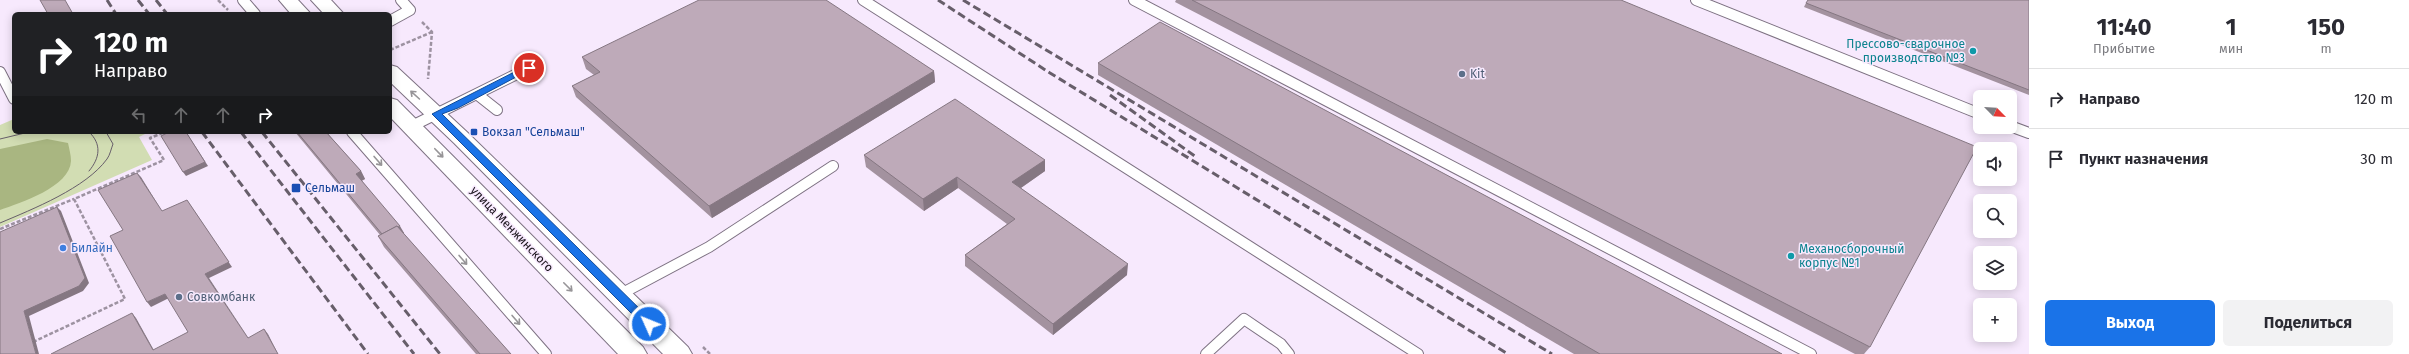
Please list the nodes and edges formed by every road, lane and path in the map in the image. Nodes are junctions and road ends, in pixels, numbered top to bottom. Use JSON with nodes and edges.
{"nodes":[{"id":1,"x":218,"y":0,"type":"edge"},
{"id":2,"x":244,"y":0,"type":"edge"},
{"id":3,"x":288,"y":0,"type":"edge"},
{"id":4,"x":320,"y":0,"type":"edge"},
{"id":5,"x":401,"y":0,"type":"edge"},
{"id":6,"x":863,"y":0,"type":"edge"},
{"id":7,"x":1134,"y":0,"type":"edge"},
{"id":8,"x":1696,"y":0,"type":"edge"},
{"id":9,"x":410,"y":10,"type":"junction"},
{"id":10,"x":229,"y":12,"type":"edge"},
{"id":11,"x":253,"y":12,"type":"edge"},
{"id":12,"x":300,"y":12,"type":"edge"},
{"id":13,"x":333,"y":12,"type":"edge"},
{"id":14,"x":392,"y":20,"type":"edge"},
{"id":15,"x":432,"y":32,"type":"junction"},
{"id":16,"x":392,"y":49,"type":"edge"},
{"id":17,"x":529,"y":68,"type":"dead end"},
{"id":18,"x":0,"y":72,"type":"edge"},
{"id":19,"x":392,"y":73,"type":"edge"},
{"id":20,"x":428,"y":80,"type":"dead end"},
{"id":21,"x":12,"y":95,"type":"edge"},
{"id":22,"x":478,"y":95,"type":"junction"},
{"id":23,"x":392,"y":107,"type":"edge"},
{"id":24,"x":497,"y":110,"type":"dead end"},
{"id":25,"x":1973,"y":111,"type":"edge"},
{"id":26,"x":436,"y":114,"type":"junction"},
{"id":27,"x":412,"y":126,"type":"junction"},
{"id":28,"x":2017,"y":129,"type":"edge"},
{"id":29,"x":2029,"y":133,"type":"edge"},
{"id":30,"x":160,"y":134,"type":"edge"},
{"id":31,"x":354,"y":134,"type":"edge"},
{"id":32,"x":833,"y":166,"type":"dead end"},
{"id":33,"x":74,"y":199,"type":"junction"},
{"id":34,"x":0,"y":229,"type":"edge"},
{"id":35,"x":619,"y":295,"type":"junction"},
{"id":36,"x":29,"y":344,"type":"edge"},
{"id":37,"x":689,"y":349,"type":"edge"},
{"id":38,"x":546,"y":354,"type":"edge"},
{"id":39,"x":634,"y":354,"type":"edge"},
{"id":40,"x":710,"y":354,"type":"edge"},
{"id":41,"x":1206,"y":354,"type":"edge"},
{"id":42,"x":1289,"y":354,"type":"edge"},
{"id":43,"x":1418,"y":354,"type":"edge"},
{"id":44,"x":1811,"y":354,"type":"edge"}],
"edges":[{"from":1,"to":10,"type":"path"},
{"from":2,"to":11,"type":"lane"},
{"from":3,"to":12,"type":"main road"},
{"from":4,"to":13,"type":"main road"},
{"from":5,"to":9,"type":"lane"},
{"from":6,"to":43,"type":"lane"},
{"from":7,"to":44,"type":"lane"},
{"from":8,"to":25,"type":"lane"},
{"from":9,"to":14,"type":"lane"},
{"from":9,"to":15,"type":"path"},
{"from":15,"to":16,"type":"path"},
{"from":15,"to":20,"type":"path"},
{"from":17,"to":22,"type":"lane"},
{"from":18,"to":21,"type":"lane"},
{"from":26,"to":19,"type":"main road","one_way":true},
{"from":22,"to":24,"type":"lane"},
{"from":22,"to":26,"type":"lane"},
{"from":23,"to":27,"type":"main road","name":"улица Менжинского"},
{"from":26,"to":27,"type":"lane"},
{"from":26,"to":35,"type":"main road"},
{"from":27,"to":39,"type":"main road","name":"улица Менжинского","one_way":true},
{"from":28,"to":29,"type":"lane"},
{"from":30,"to":33,"type":"path"},
{"from":31,"to":38,"type":"lane","one_way":true},
{"from":32,"to":35,"type":"lane"},
{"from":33,"to":34,"type":"path"},
{"from":33,"to":36,"type":"path"},
{"from":35,"to":37,"type":"main road"},
{"from":37,"to":40,"type":"path"},
{"from":41,"to":42,"type":"lane"}]}
